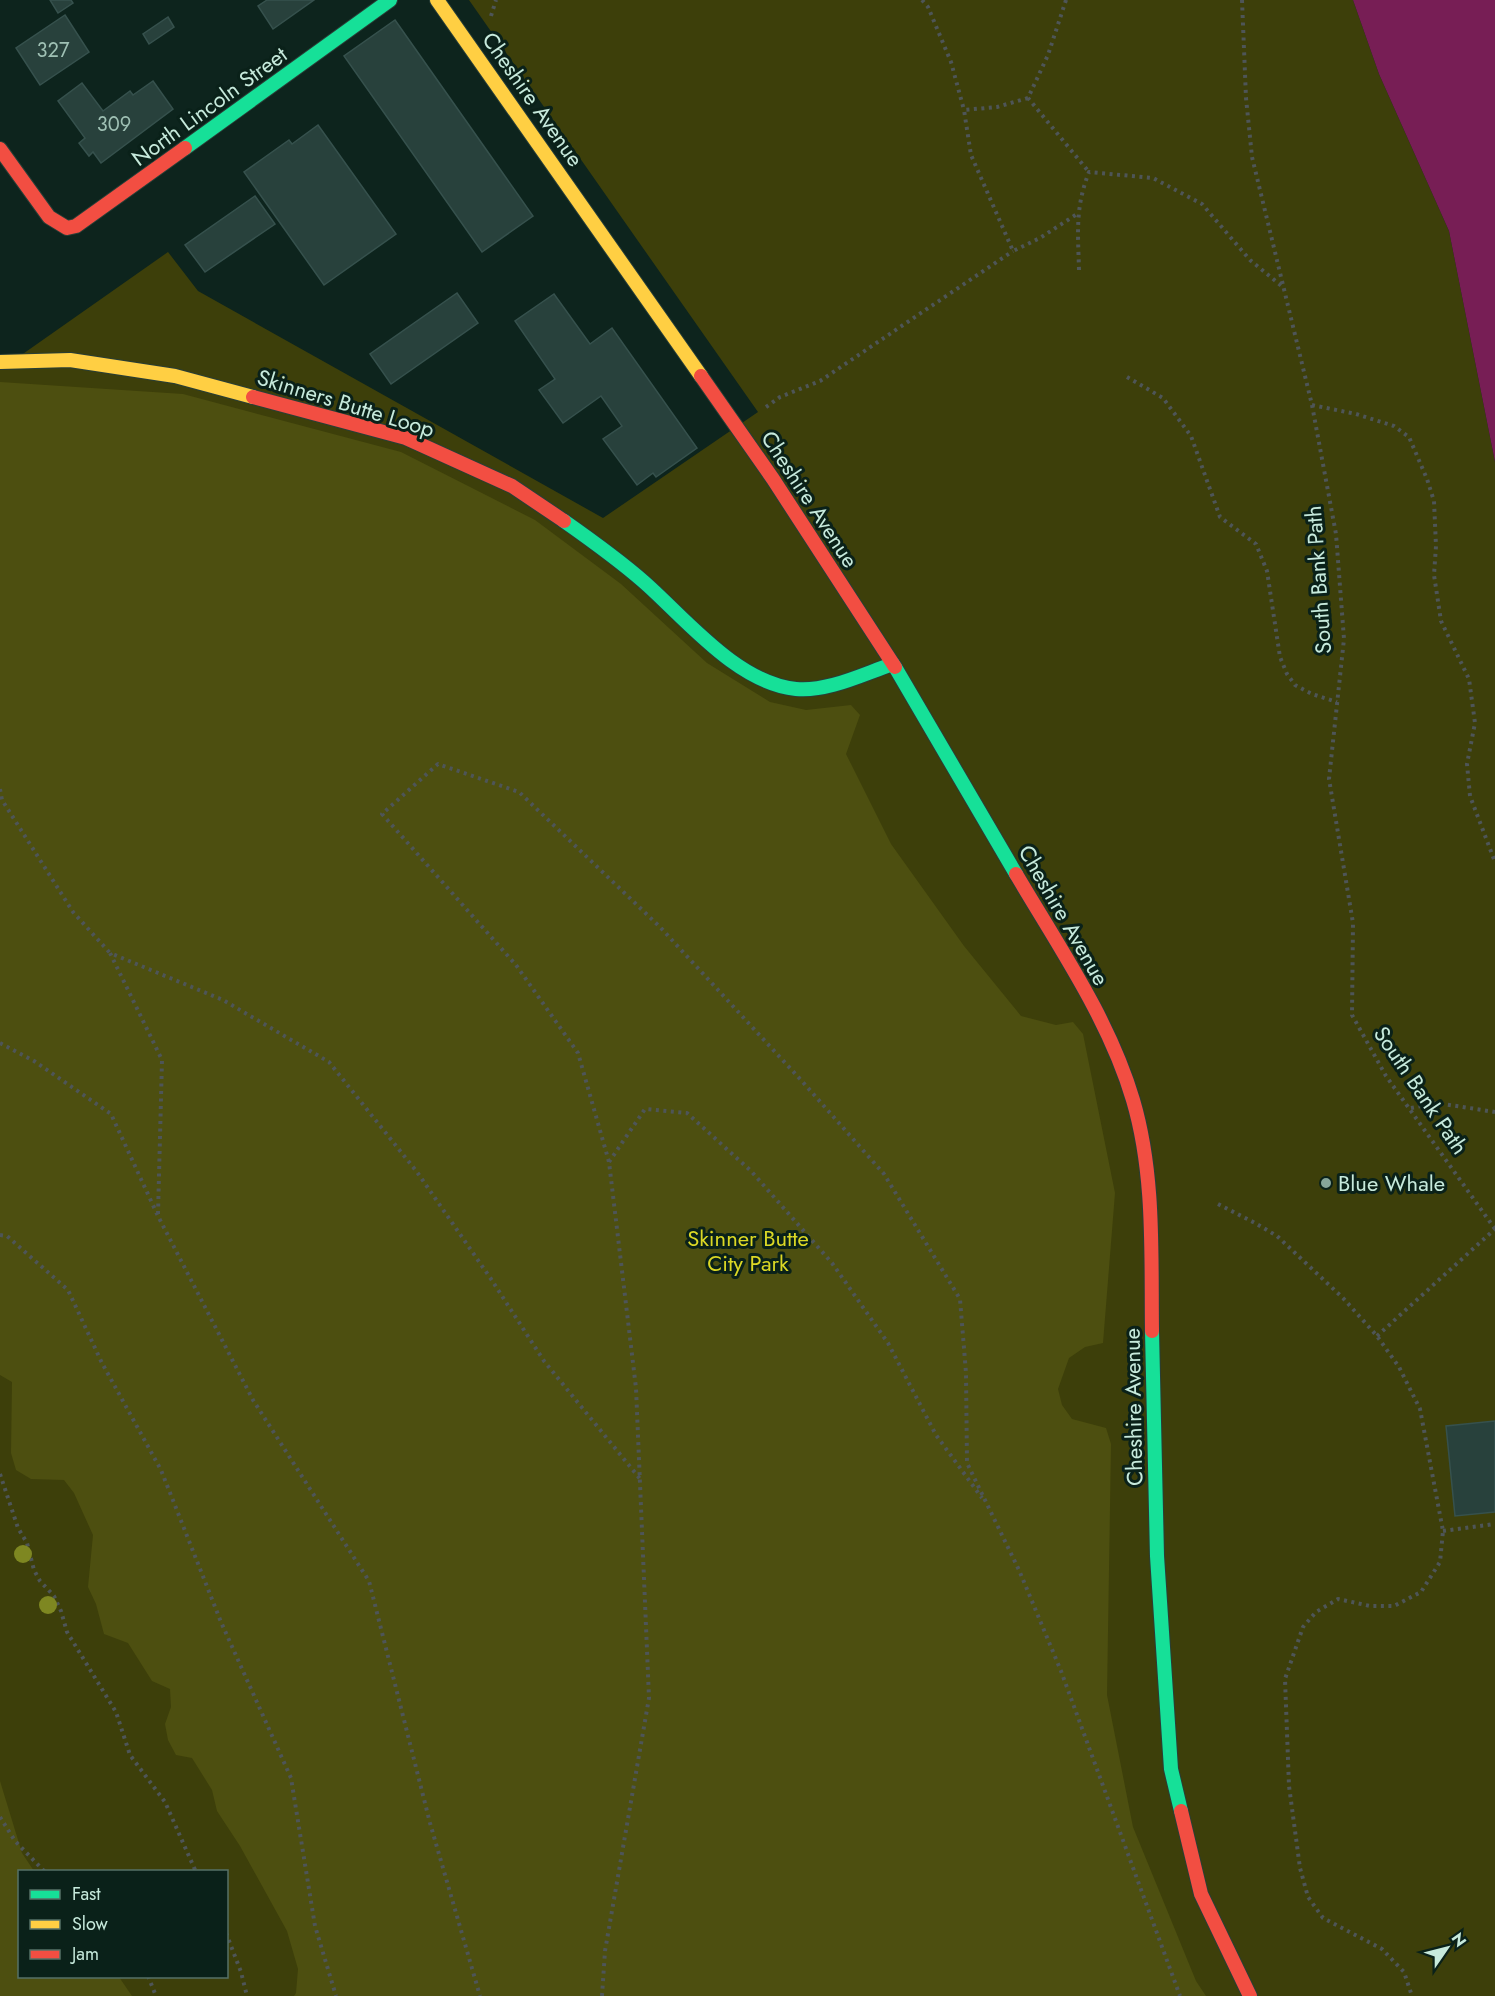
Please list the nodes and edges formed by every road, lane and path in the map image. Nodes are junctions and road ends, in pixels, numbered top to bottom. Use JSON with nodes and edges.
{"nodes":[{"id":1,"x":390,"y":0,"type":"edge"},
{"id":2,"x":437,"y":0,"type":"edge"},
{"id":3,"x":922,"y":0,"type":"edge"},
{"id":4,"x":1066,"y":0,"type":"edge"},
{"id":5,"x":1242,"y":0,"type":"edge"},
{"id":6,"x":1028,"y":98,"type":"junction"},
{"id":7,"x":964,"y":110,"type":"junction"},
{"id":8,"x":0,"y":149,"type":"edge"},
{"id":9,"x":1089,"y":172,"type":"junction"},
{"id":10,"x":1077,"y":214,"type":"junction"},
{"id":11,"x":1013,"y":251,"type":"junction"},
{"id":12,"x":1079,"y":270,"type":"dead end"},
{"id":13,"x":1284,"y":289,"type":"junction"},
{"id":14,"x":0,"y":362,"type":"edge"},
{"id":15,"x":1127,"y":377,"type":"dead end"},
{"id":16,"x":1312,"y":405,"type":"junction"},
{"id":17,"x":765,"y":407,"type":"dead end"},
{"id":18,"x":893,"y":664,"type":"junction"},
{"id":19,"x":1337,"y":702,"type":"junction"},
{"id":20,"x":0,"y":789,"type":"edge"},
{"id":21,"x":1495,"y":862,"type":"edge"},
{"id":22,"x":110,"y":953,"type":"junction"},
{"id":23,"x":0,"y":1043,"type":"edge"},
{"id":24,"x":1411,"y":1108,"type":"junction"},
{"id":25,"x":1495,"y":1112,"type":"edge"},
{"id":26,"x":609,"y":1162,"type":"junction"},
{"id":27,"x":1218,"y":1204,"type":"dead end"},
{"id":28,"x":158,"y":1216,"type":"junction"},
{"id":29,"x":1495,"y":1229,"type":"edge"},
{"id":30,"x":0,"y":1235,"type":"edge"},
{"id":31,"x":1377,"y":1336,"type":"junction"},
{"id":32,"x":0,"y":1474,"type":"edge"},
{"id":33,"x":642,"y":1480,"type":"junction"},
{"id":34,"x":988,"y":1506,"type":"junction"},
{"id":35,"x":1495,"y":1524,"type":"edge"},
{"id":36,"x":1443,"y":1531,"type":"junction"},
{"id":37,"x":0,"y":1817,"type":"edge"},
{"id":38,"x":43,"y":1870,"type":"edge"},
{"id":39,"x":195,"y":1870,"type":"edge"},
{"id":40,"x":228,"y":1938,"type":"edge"},
{"id":41,"x":148,"y":1978,"type":"edge"},
{"id":42,"x":156,"y":1996,"type":"edge"},
{"id":43,"x":247,"y":1996,"type":"edge"},
{"id":44,"x":336,"y":1996,"type":"edge"},
{"id":45,"x":480,"y":1996,"type":"edge"},
{"id":46,"x":602,"y":1996,"type":"edge"},
{"id":47,"x":1180,"y":1996,"type":"edge"},
{"id":48,"x":1250,"y":1996,"type":"edge"},
{"id":49,"x":1412,"y":1996,"type":"edge"}],
"edges":[{"from":1,"to":8,"type":"street","name":"North Lincoln Street"},
{"from":2,"to":18,"type":"street","name":"Cheshire Avenue"},
{"from":3,"to":7,"type":"path"},
{"from":4,"to":6,"type":"path"},
{"from":5,"to":13,"type":"path","name":"South Bank Path"},
{"from":6,"to":7,"type":"path"},
{"from":6,"to":9,"type":"path"},
{"from":7,"to":11,"type":"path"},
{"from":9,"to":10,"type":"path"},
{"from":9,"to":13,"type":"path"},
{"from":10,"to":11,"type":"path"},
{"from":10,"to":12,"type":"path"},
{"from":11,"to":17,"type":"path"},
{"from":13,"to":16,"type":"path","name":"South Bank Path"},
{"from":14,"to":18,"type":"street","name":"Skinners Butte Loop"},
{"from":15,"to":19,"type":"path"},
{"from":16,"to":19,"type":"path","name":"South Bank Path"},
{"from":16,"to":21,"type":"path"},
{"from":18,"to":48,"type":"street","name":"Cheshire Avenue"},
{"from":19,"to":24,"type":"path","name":"South Bank Path"},
{"from":20,"to":22,"type":"path"},
{"from":22,"to":28,"type":"path"},
{"from":22,"to":33,"type":"path"},
{"from":23,"to":28,"type":"path"},
{"from":24,"to":25,"type":"path"},
{"from":24,"to":29,"type":"path","name":"South Bank Path"},
{"from":26,"to":33,"type":"path"},
{"from":26,"to":34,"type":"path"},
{"from":26,"to":34,"type":"path"},
{"from":27,"to":31,"type":"path"},
{"from":28,"to":45,"type":"path"},
{"from":29,"to":31,"type":"path"},
{"from":30,"to":44,"type":"path"},
{"from":31,"to":36,"type":"path"},
{"from":32,"to":39,"type":"path"},
{"from":33,"to":46,"type":"path"},
{"from":34,"to":47,"type":"path"},
{"from":35,"to":36,"type":"path"},
{"from":36,"to":49,"type":"path"},
{"from":37,"to":38,"type":"path"},
{"from":40,"to":43,"type":"path"},
{"from":41,"to":42,"type":"path"}]}
